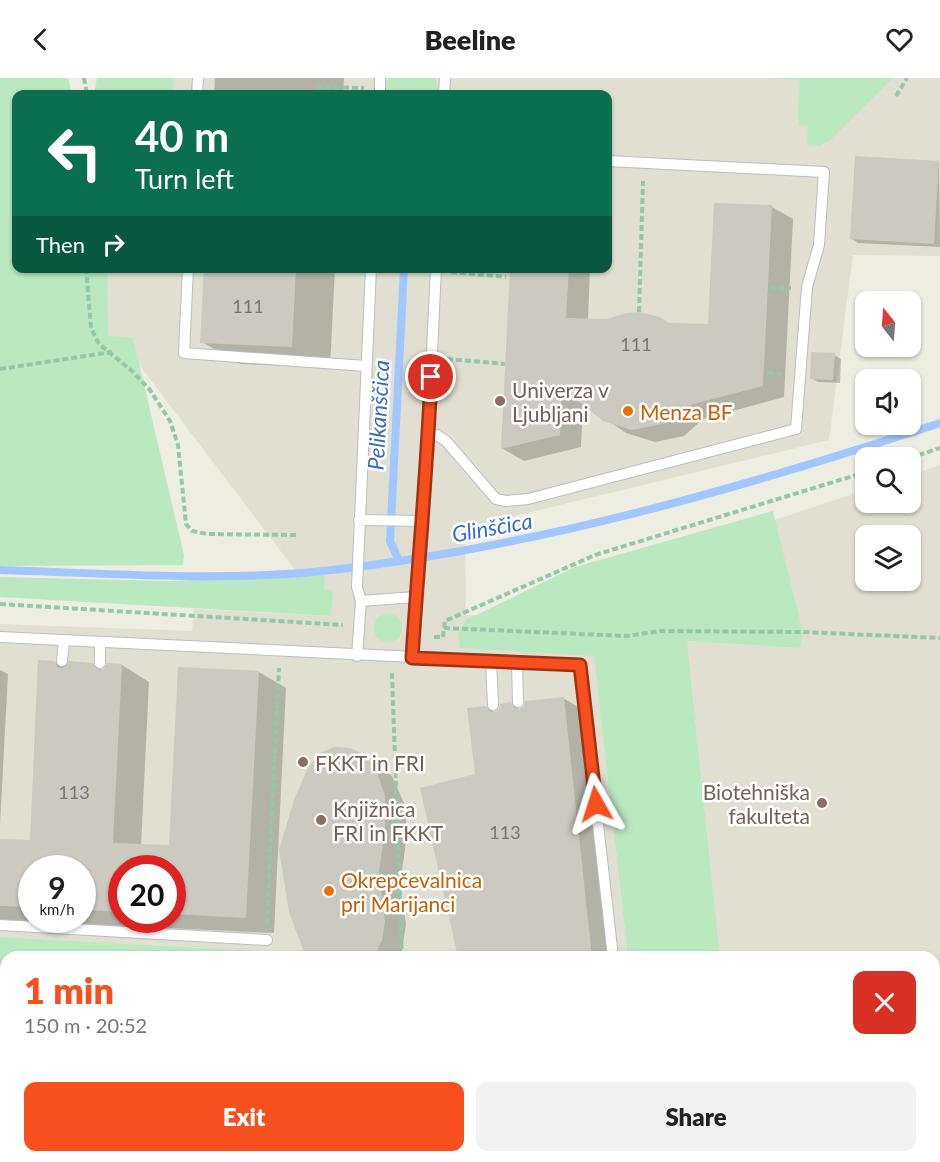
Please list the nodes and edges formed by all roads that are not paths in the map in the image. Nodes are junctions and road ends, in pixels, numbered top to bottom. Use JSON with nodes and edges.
{"nodes":[{"id":1,"x":612,"y":161,"type":"edge"},
{"id":2,"x":188,"y":273,"type":"edge"},
{"id":3,"x":372,"y":273,"type":"edge"},
{"id":4,"x":436,"y":273,"type":"edge"},
{"id":5,"x":366,"y":366,"type":"junction"},
{"id":6,"x":428,"y":434,"type":"junction"},
{"id":7,"x":359,"y":520,"type":"junction"},
{"id":8,"x":423,"y":521,"type":"junction"},
{"id":9,"x":414,"y":597,"type":"junction"},
{"id":10,"x":361,"y":601,"type":"junction"},
{"id":11,"x":0,"y":637,"type":"edge"},
{"id":12,"x":64,"y":641,"type":"junction"},
{"id":13,"x":100,"y":643,"type":"junction"},
{"id":14,"x":357,"y":656,"type":"junction"},
{"id":15,"x":412,"y":658,"type":"junction"},
{"id":16,"x":62,"y":661,"type":"dead end"},
{"id":17,"x":491,"y":662,"type":"junction"},
{"id":18,"x":100,"y":663,"type":"dead end"},
{"id":19,"x":517,"y":663,"type":"junction"},
{"id":20,"x":518,"y":702,"type":"dead end"},
{"id":21,"x":493,"y":705,"type":"dead end"},
{"id":22,"x":0,"y":925,"type":"edge"},
{"id":23,"x":267,"y":940,"type":"road end"},
{"id":24,"x":612,"y":951,"type":"edge"}],
"edges":[{"from":1,"to":6,"type":"lane"},
{"from":2,"to":5,"type":"lane"},
{"from":3,"to":5,"type":"lane"},
{"from":4,"to":6,"type":"lane"},
{"from":5,"to":7,"type":"lane"},
{"from":6,"to":8,"type":"lane"},
{"from":7,"to":8,"type":"lane"},
{"from":7,"to":10,"type":"lane"},
{"from":8,"to":9,"type":"lane"},
{"from":9,"to":10,"type":"lane"},
{"from":9,"to":15,"type":"lane"},
{"from":10,"to":14,"type":"lane"},
{"from":11,"to":12,"type":"lane"},
{"from":12,"to":13,"type":"lane"},
{"from":12,"to":16,"type":"lane"},
{"from":13,"to":14,"type":"lane"},
{"from":13,"to":18,"type":"lane"},
{"from":14,"to":15,"type":"lane"},
{"from":15,"to":17,"type":"lane"},
{"from":17,"to":19,"type":"lane"},
{"from":17,"to":21,"type":"lane"},
{"from":19,"to":20,"type":"lane"},
{"from":19,"to":24,"type":"lane"},
{"from":22,"to":23,"type":"lane"}]}
